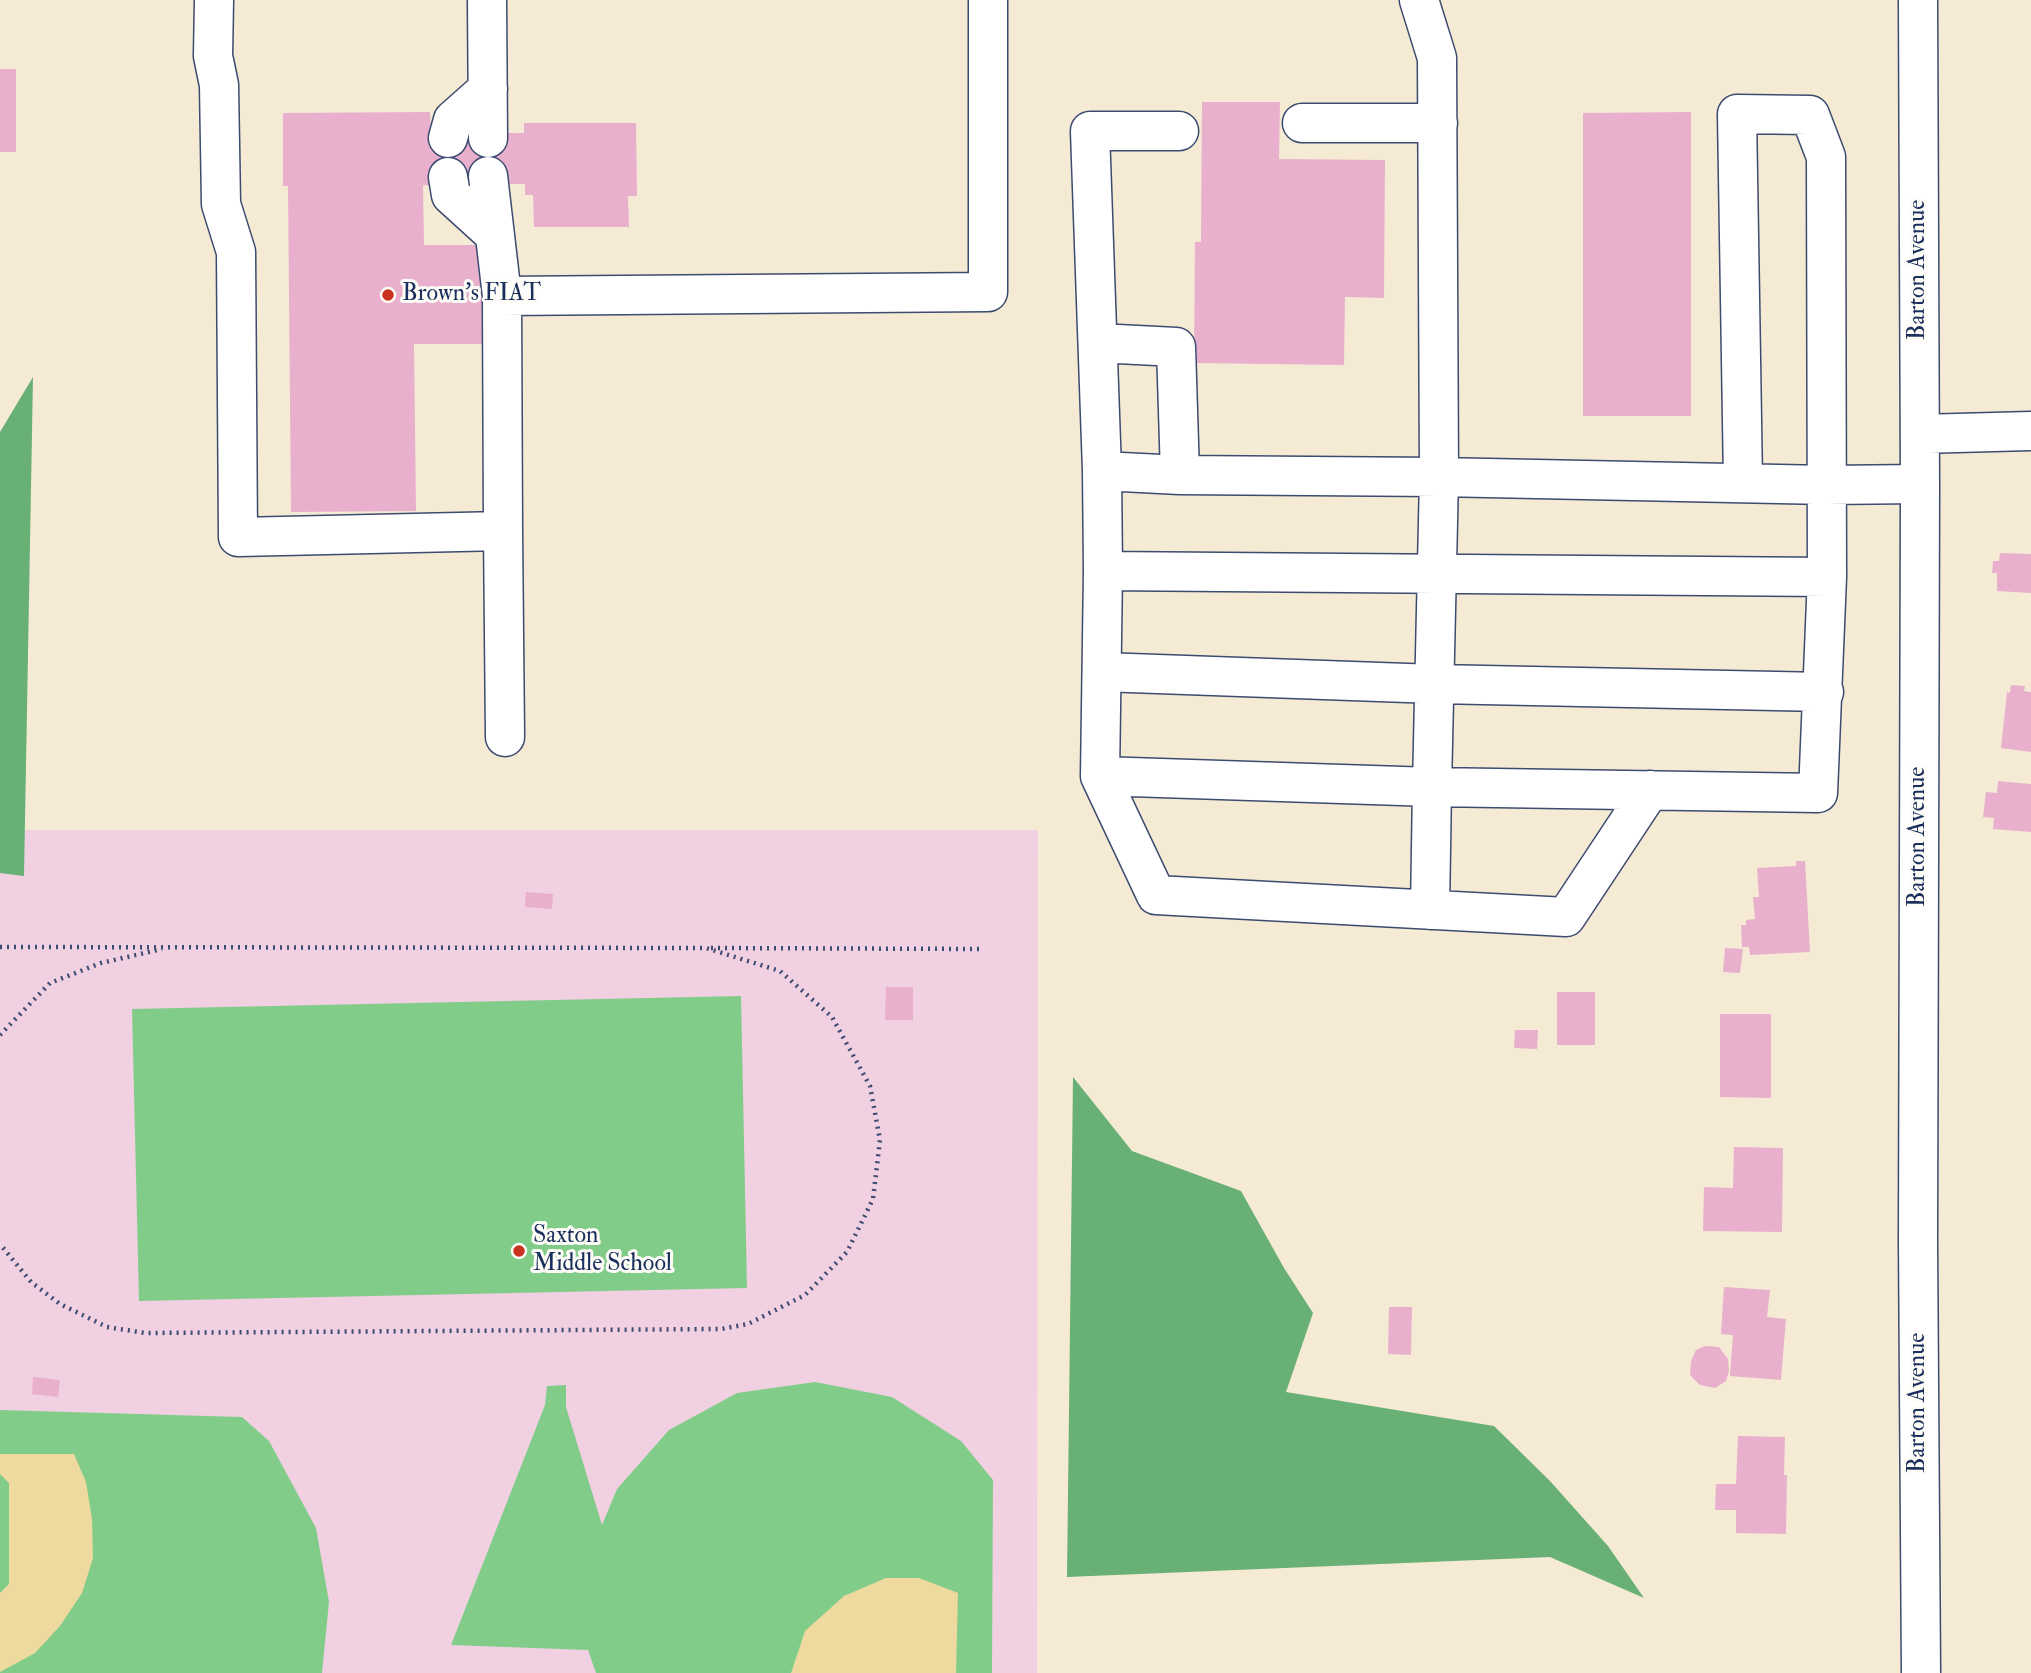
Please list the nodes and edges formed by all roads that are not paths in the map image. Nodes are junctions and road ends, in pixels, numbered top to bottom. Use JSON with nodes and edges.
{"nodes":[{"id":1,"x":214,"y":0,"type":"edge"},
{"id":2,"x":487,"y":0,"type":"edge"},
{"id":3,"x":988,"y":0,"type":"edge"},
{"id":4,"x":1419,"y":0,"type":"edge"},
{"id":5,"x":1918,"y":0,"type":"edge"},
{"id":6,"x":488,"y":89,"type":"junction"},
{"id":7,"x":1302,"y":123,"type":"dead end"},
{"id":8,"x":1438,"y":123,"type":"junction"},
{"id":9,"x":1179,"y":131,"type":"dead end"},
{"id":10,"x":448,"y":138,"type":"dead end"},
{"id":11,"x":488,"y":138,"type":"dead end"},
{"id":12,"x":488,"y":176,"type":"dead end"},
{"id":13,"x":448,"y":177,"type":"dead end"},
{"id":14,"x":495,"y":235,"type":"junction"},
{"id":15,"x":502,"y":296,"type":"junction"},
{"id":16,"x":1097,"y":343,"type":"junction"},
{"id":17,"x":2031,"y":430,"type":"edge"},
{"id":18,"x":1920,"y":434,"type":"junction"},
{"id":19,"x":1102,"y":471,"type":"junction"},
{"id":20,"x":1180,"y":474,"type":"junction"},
{"id":21,"x":1439,"y":477,"type":"junction"},
{"id":22,"x":1743,"y":482,"type":"junction"},
{"id":23,"x":1920,"y":484,"type":"junction"},
{"id":24,"x":1827,"y":485,"type":"junction"},
{"id":25,"x":503,"y":531,"type":"junction"},
{"id":26,"x":1103,"y":570,"type":"junction"},
{"id":27,"x":1437,"y":574,"type":"junction"},
{"id":28,"x":1827,"y":577,"type":"junction"},
{"id":29,"x":1102,"y":673,"type":"junction"},
{"id":30,"x":1435,"y":684,"type":"junction"},
{"id":31,"x":1824,"y":692,"type":"junction"},
{"id":32,"x":505,"y":737,"type":"dead end"},
{"id":33,"x":1100,"y":776,"type":"junction"},
{"id":34,"x":1432,"y":787,"type":"junction"},
{"id":35,"x":1650,"y":790,"type":"junction"},
{"id":36,"x":1430,"y":909,"type":"junction"},
{"id":37,"x":1921,"y":1673,"type":"edge"}],
"edges":[{"from":1,"to":25,"type":"street"},
{"from":2,"to":6,"type":"street"},
{"from":3,"to":15,"type":"street"},
{"from":4,"to":8,"type":"street"},
{"from":5,"to":18,"type":"street","name":"Barton Avenue"},
{"from":6,"to":10,"type":"street"},
{"from":6,"to":11,"type":"street"},
{"from":7,"to":8,"type":"street"},
{"from":8,"to":21,"type":"street"},
{"from":9,"to":16,"type":"street"},
{"from":12,"to":14,"type":"street"},
{"from":13,"to":14,"type":"street"},
{"from":14,"to":15,"type":"street"},
{"from":15,"to":25,"type":"street"},
{"from":16,"to":19,"type":"street"},
{"from":16,"to":20,"type":"street"},
{"from":17,"to":18,"type":"street"},
{"from":18,"to":23,"type":"street","name":"Barton Avenue"},
{"from":19,"to":20,"type":"street"},
{"from":19,"to":26,"type":"street"},
{"from":20,"to":21,"type":"street"},
{"from":21,"to":22,"type":"street"},
{"from":21,"to":27,"type":"street"},
{"from":22,"to":24,"type":"street"},
{"from":22,"to":24,"type":"street"},
{"from":23,"to":24,"type":"street"},
{"from":23,"to":37,"type":"street","name":"Barton Avenue"},
{"from":24,"to":28,"type":"street"},
{"from":25,"to":32,"type":"street"},
{"from":26,"to":27,"type":"street"},
{"from":26,"to":29,"type":"street"},
{"from":27,"to":28,"type":"street"},
{"from":27,"to":30,"type":"street"},
{"from":28,"to":31,"type":"street"},
{"from":29,"to":30,"type":"street"},
{"from":29,"to":33,"type":"street"},
{"from":30,"to":31,"type":"street"},
{"from":30,"to":34,"type":"street"},
{"from":31,"to":35,"type":"street"},
{"from":33,"to":34,"type":"street"},
{"from":33,"to":36,"type":"street"},
{"from":34,"to":35,"type":"street"},
{"from":34,"to":36,"type":"street"},
{"from":35,"to":36,"type":"street"}]}
